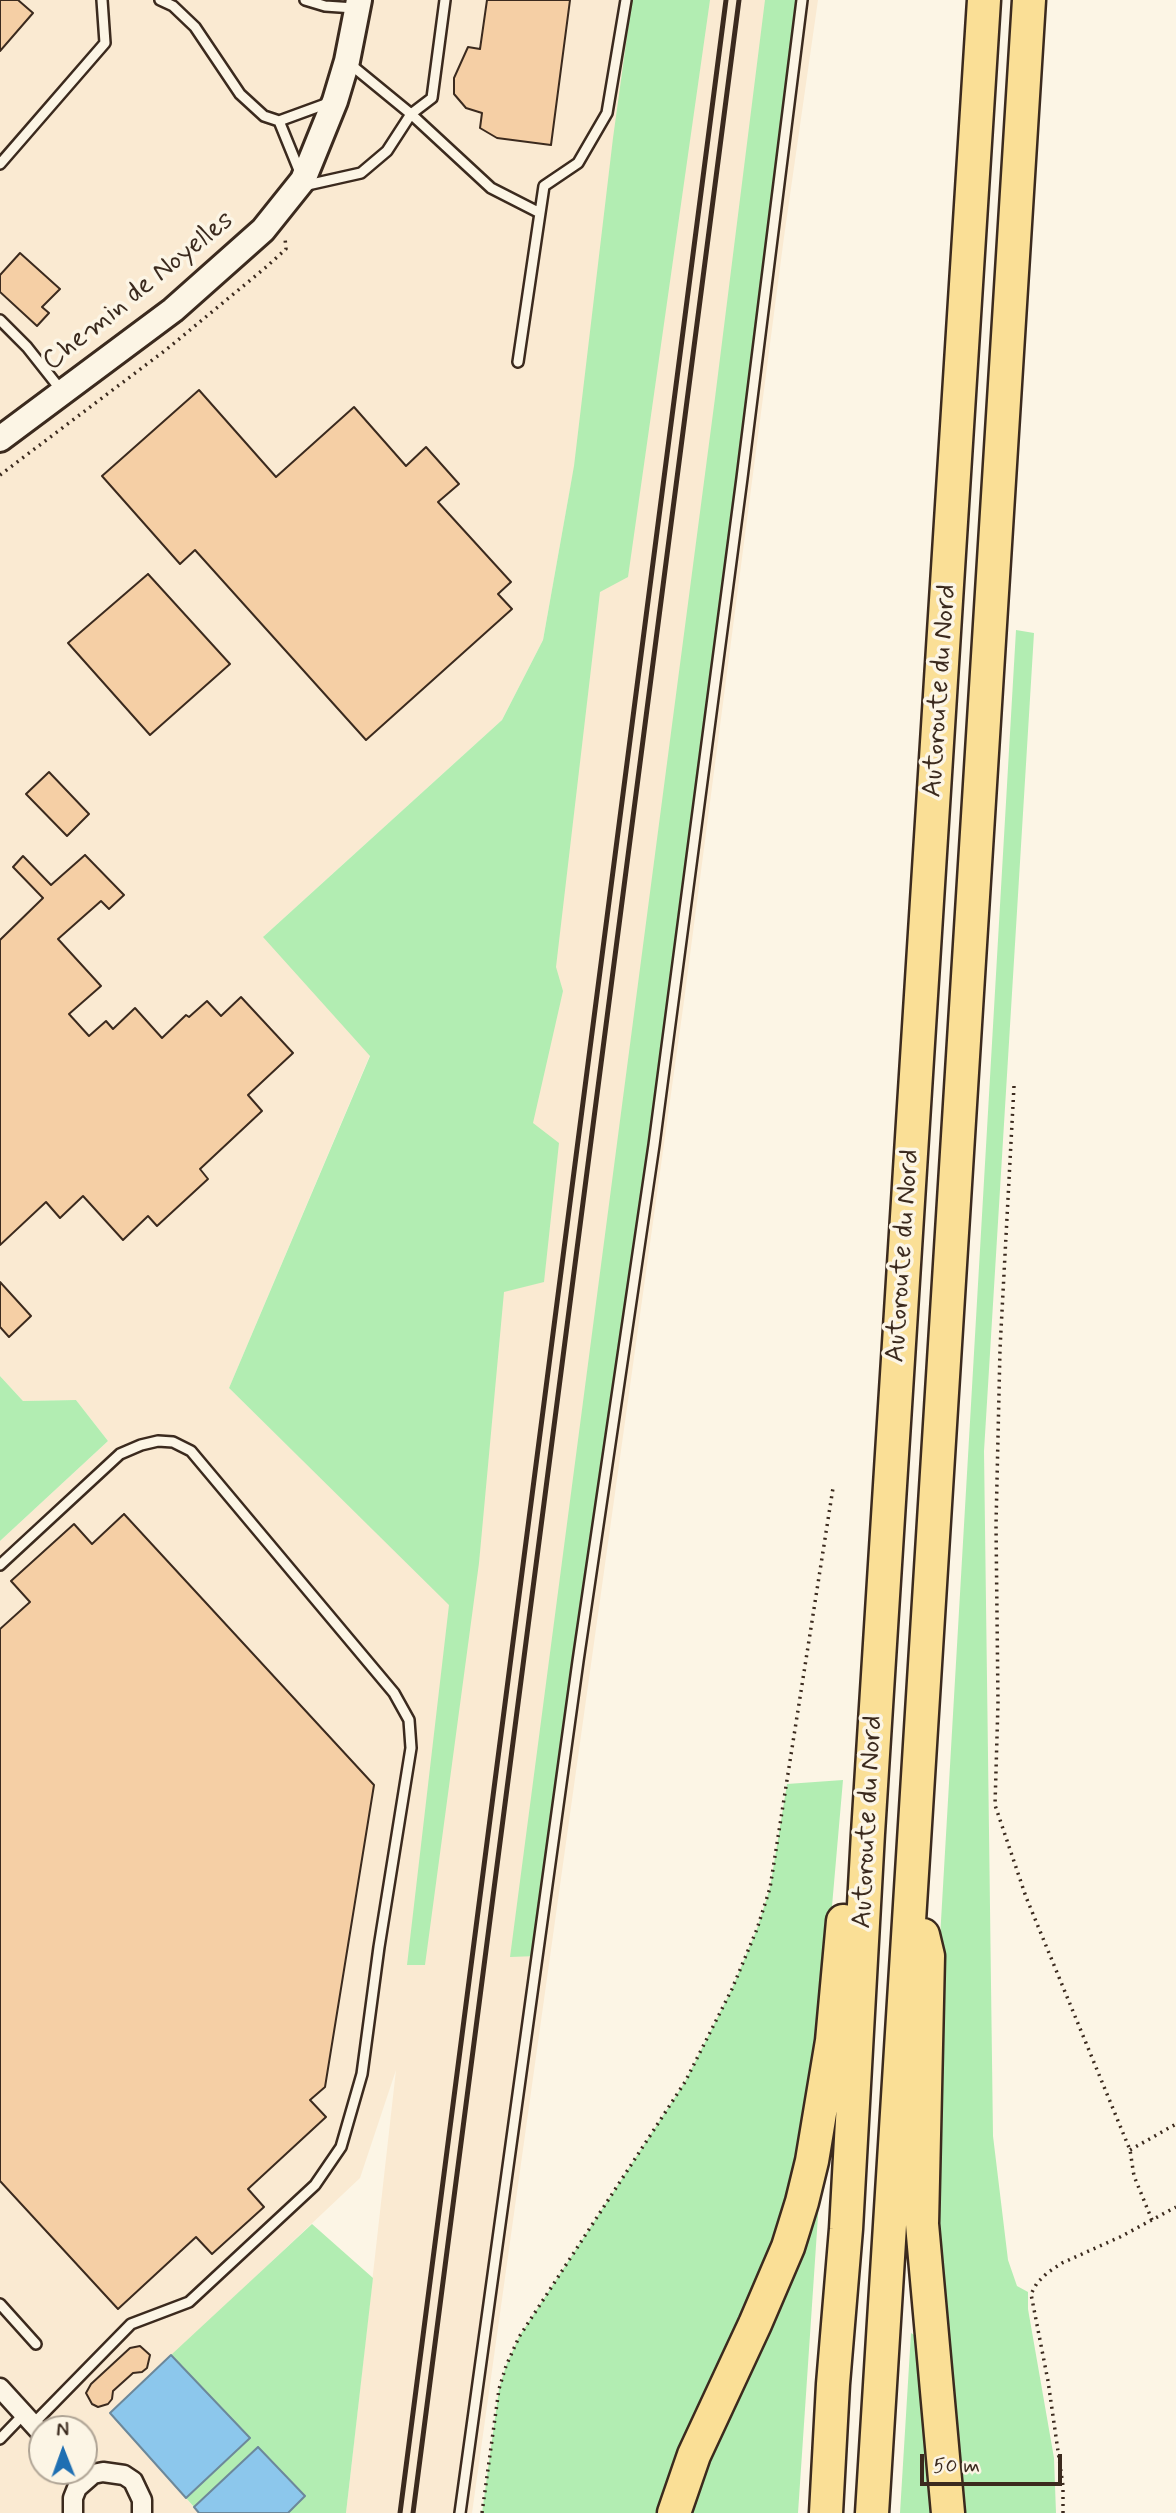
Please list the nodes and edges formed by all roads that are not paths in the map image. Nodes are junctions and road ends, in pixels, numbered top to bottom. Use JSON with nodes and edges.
{"nodes":[{"id":1,"x":102,"y":0,"type":"edge"},
{"id":2,"x":160,"y":0,"type":"edge"},
{"id":3,"x":304,"y":0,"type":"edge"},
{"id":4,"x":445,"y":0,"type":"edge"},
{"id":5,"x":626,"y":0,"type":"edge"},
{"id":6,"x":802,"y":0,"type":"edge"},
{"id":7,"x":984,"y":0,"type":"edge"},
{"id":8,"x":1029,"y":0,"type":"edge"},
{"id":9,"x":359,"y":4,"type":"edge"},
{"id":10,"x":347,"y":61,"type":"junction"},
{"id":11,"x":335,"y":101,"type":"junction"},
{"id":12,"x":411,"y":114,"type":"junction"},
{"id":13,"x":279,"y":121,"type":"junction"},
{"id":14,"x":0,"y":164,"type":"edge"},
{"id":15,"x":300,"y":183,"type":"junction"},
{"id":16,"x":540,"y":213,"type":"junction"},
{"id":17,"x":0,"y":320,"type":"edge"},
{"id":18,"x":518,"y":362,"type":"dead end"},
{"id":19,"x":62,"y":392,"type":"junction"},
{"id":20,"x":0,"y":439,"type":"edge"},
{"id":21,"x":0,"y":1565,"type":"edge"},
{"id":22,"x":868,"y":1833,"type":"junction"},
{"id":23,"x":912,"y":1882,"type":"junction"},
{"id":24,"x":0,"y":2304,"type":"edge"},
{"id":25,"x":36,"y":2343,"type":"dead end"},
{"id":26,"x":0,"y":2388,"type":"edge"},
{"id":27,"x":42,"y":2415,"type":"edge"},
{"id":28,"x":28,"y":2419,"type":"edge"},
{"id":29,"x":28,"y":2426,"type":"edge"},
{"id":30,"x":0,"y":2439,"type":"edge"},
{"id":31,"x":98,"y":2473,"type":"edge"},
{"id":32,"x":77,"y":2485,"type":"edge"},
{"id":33,"x":73,"y":2513,"type":"edge"},
{"id":34,"x":142,"y":2513,"type":"edge"},
{"id":35,"x":460,"y":2513,"type":"edge"},
{"id":36,"x":674,"y":2513,"type":"edge"},
{"id":37,"x":826,"y":2513,"type":"edge"},
{"id":38,"x":872,"y":2513,"type":"edge"},
{"id":39,"x":948,"y":2513,"type":"edge"}],
"edges":[{"from":1,"to":14,"type":"lane"},
{"from":2,"to":13,"type":"lane"},
{"from":3,"to":9,"type":"lane"},
{"from":4,"to":12,"type":"lane"},
{"from":5,"to":16,"type":"lane"},
{"from":6,"to":35,"type":"lane"},
{"from":7,"to":22,"type":"highway","name":"Autoroute du Nord"},
{"from":8,"to":23,"type":"highway","name":"Autoroute du Nord"},
{"from":9,"to":10,"type":"street","name":"Chemin de Noyelles"},
{"from":10,"to":11,"type":"street","name":"Chemin de Noyelles"},
{"from":10,"to":12,"type":"lane"},
{"from":11,"to":13,"type":"lane"},
{"from":11,"to":15,"type":"street","name":"Chemin de Noyelles"},
{"from":12,"to":15,"type":"lane"},
{"from":12,"to":16,"type":"lane"},
{"from":13,"to":15,"type":"lane"},
{"from":15,"to":19,"type":"street","name":"Chemin de Noyelles"},
{"from":16,"to":18,"type":"lane"},
{"from":17,"to":19,"type":"lane"},
{"from":19,"to":20,"type":"street","name":"Chemin de Noyelles"},
{"from":21,"to":27,"type":"lane"},
{"from":22,"to":36,"type":"highway"},
{"from":22,"to":37,"type":"highway","name":"Autoroute du Nord"},
{"from":23,"to":38,"type":"highway","name":"Autoroute du Nord"},
{"from":23,"to":39,"type":"highway"},
{"from":24,"to":25,"type":"lane"},
{"from":26,"to":28,"type":"street"},
{"from":29,"to":30,"type":"lane"},
{"from":31,"to":34,"type":"street"},
{"from":32,"to":33,"type":"street"}]}
